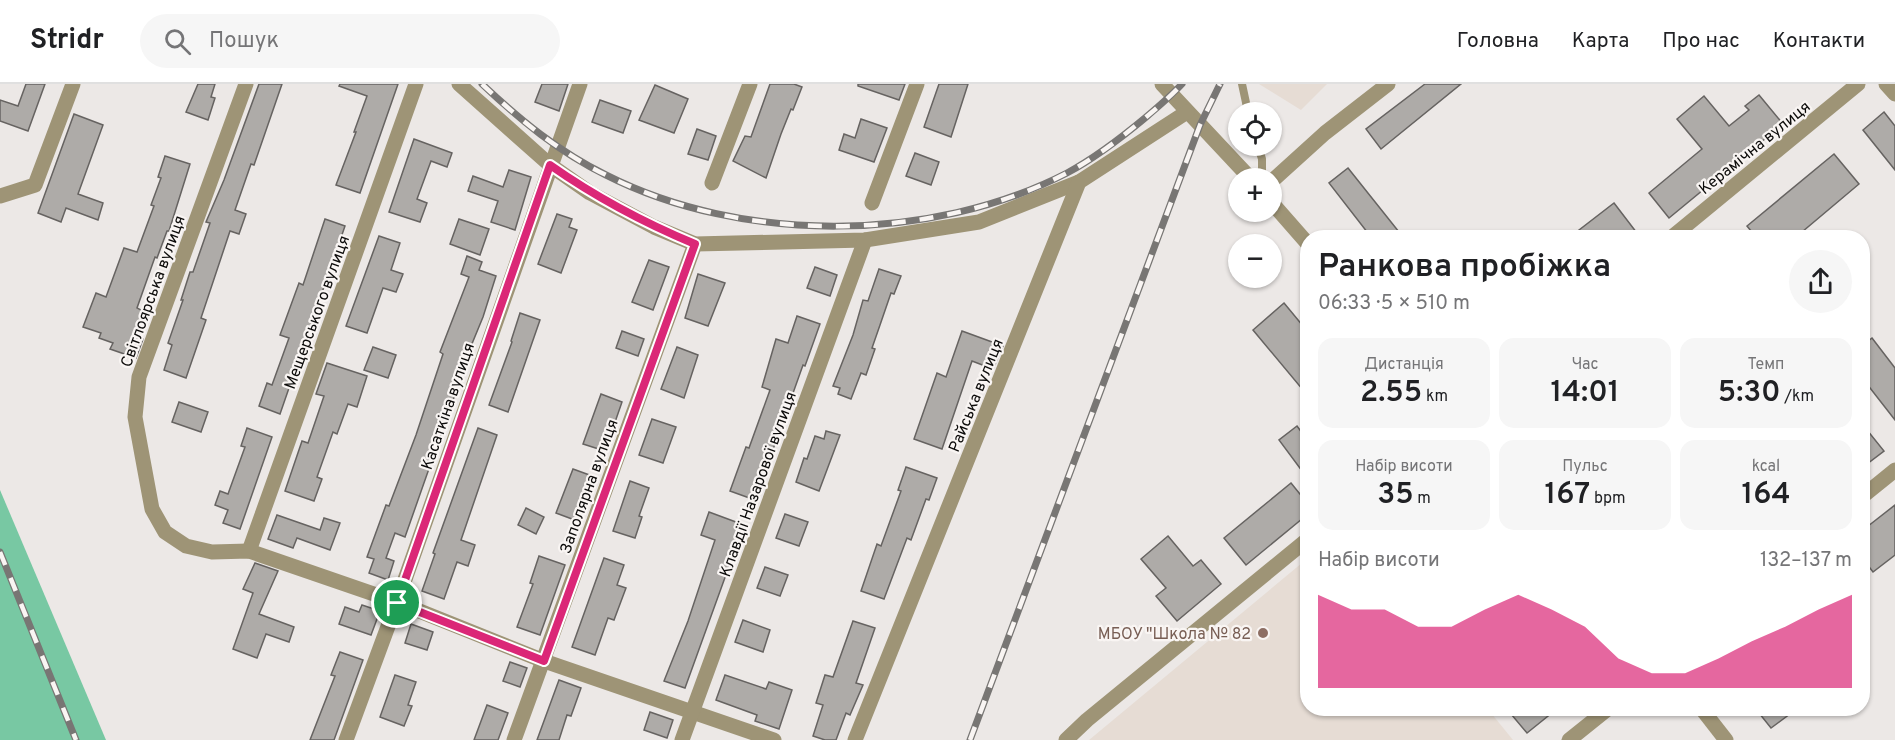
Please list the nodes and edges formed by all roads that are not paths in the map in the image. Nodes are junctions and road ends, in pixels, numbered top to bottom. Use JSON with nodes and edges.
{"nodes":[{"id":1,"x":73,"y":84,"type":"edge"},
{"id":2,"x":246,"y":84,"type":"edge"},
{"id":3,"x":416,"y":84,"type":"edge"},
{"id":4,"x":459,"y":84,"type":"edge"},
{"id":5,"x":580,"y":84,"type":"edge"},
{"id":6,"x":750,"y":84,"type":"edge"},
{"id":7,"x":917,"y":84,"type":"edge"},
{"id":8,"x":1162,"y":84,"type":"edge"},
{"id":9,"x":1242,"y":84,"type":"edge"},
{"id":10,"x":1388,"y":84,"type":"edge"},
{"id":11,"x":1858,"y":84,"type":"edge"},
{"id":12,"x":1886,"y":84,"type":"edge"},
{"id":13,"x":1895,"y":94,"type":"edge"},
{"id":14,"x":1246,"y":102,"type":"edge"},
{"id":15,"x":1187,"y":112,"type":"junction"},
{"id":16,"x":550,"y":165,"type":"junction"},
{"id":17,"x":1240,"y":168,"type":"edge"},
{"id":18,"x":1282,"y":172,"type":"edge"},
{"id":19,"x":1079,"y":182,"type":"junction"},
{"id":20,"x":712,"y":183,"type":"dead end"},
{"id":21,"x":0,"y":196,"type":"edge"},
{"id":22,"x":872,"y":202,"type":"dead end"},
{"id":23,"x":1282,"y":214,"type":"edge"},
{"id":24,"x":1681,"y":230,"type":"edge"},
{"id":25,"x":1300,"y":235,"type":"edge"},
{"id":26,"x":866,"y":240,"type":"junction"},
{"id":27,"x":695,"y":244,"type":"junction"},
{"id":28,"x":1895,"y":470,"type":"edge"},
{"id":29,"x":1870,"y":490,"type":"edge"},
{"id":30,"x":1300,"y":546,"type":"edge"},
{"id":31,"x":249,"y":551,"type":"junction"},
{"id":32,"x":397,"y":603,"type":"junction"},
{"id":33,"x":544,"y":661,"type":"junction"},
{"id":34,"x":693,"y":712,"type":"junction"},
{"id":35,"x":1599,"y":716,"type":"edge"},
{"id":36,"x":1707,"y":716,"type":"edge"},
{"id":37,"x":346,"y":740,"type":"edge"},
{"id":38,"x":514,"y":740,"type":"edge"},
{"id":39,"x":682,"y":740,"type":"edge"},
{"id":40,"x":774,"y":740,"type":"edge"},
{"id":41,"x":855,"y":740,"type":"edge"},
{"id":42,"x":1066,"y":740,"type":"edge"},
{"id":43,"x":1569,"y":740,"type":"edge"},
{"id":44,"x":1726,"y":740,"type":"edge"}],
"edges":[{"from":1,"to":21,"type":"street"},
{"from":2,"to":31,"type":"street","name":"Світлоярська вулиця"},
{"from":3,"to":31,"type":"street","name":"Мещерського вулиця"},
{"from":4,"to":16,"type":"street"},
{"from":5,"to":16,"type":"street","name":"Касаткіна вулиця"},
{"from":6,"to":20,"type":"street"},
{"from":7,"to":22,"type":"street"},
{"from":8,"to":15,"type":"street"},
{"from":9,"to":14,"type":"lane"},
{"from":10,"to":18,"type":"street"},
{"from":11,"to":24,"type":"street","name":"Керамічна вулиця"},
{"from":12,"to":13,"type":"street"},
{"from":15,"to":17,"type":"street"},
{"from":15,"to":19,"type":"street"},
{"from":16,"to":27,"type":"street"},
{"from":16,"to":32,"type":"street","name":"Касаткіна вулиця"},
{"from":19,"to":26,"type":"street"},
{"from":19,"to":41,"type":"street","name":"Райська вулиця"},
{"from":23,"to":25,"type":"street"},
{"from":26,"to":27,"type":"street"},
{"from":26,"to":34,"type":"street","name":"Клавдії Назарової вулиця"},
{"from":27,"to":33,"type":"street","name":"Заполярна вулиця"},
{"from":28,"to":29,"type":"street"},
{"from":30,"to":42,"type":"street"},
{"from":31,"to":32,"type":"street"},
{"from":32,"to":33,"type":"street"},
{"from":32,"to":37,"type":"street","name":"Касаткіна вулиця"},
{"from":33,"to":34,"type":"street"},
{"from":33,"to":38,"type":"street","name":"Заполярна вулиця"},
{"from":34,"to":39,"type":"street","name":"Клавдії Назарової вулиця"},
{"from":34,"to":40,"type":"street"},
{"from":35,"to":43,"type":"street"},
{"from":36,"to":44,"type":"street"}]}
